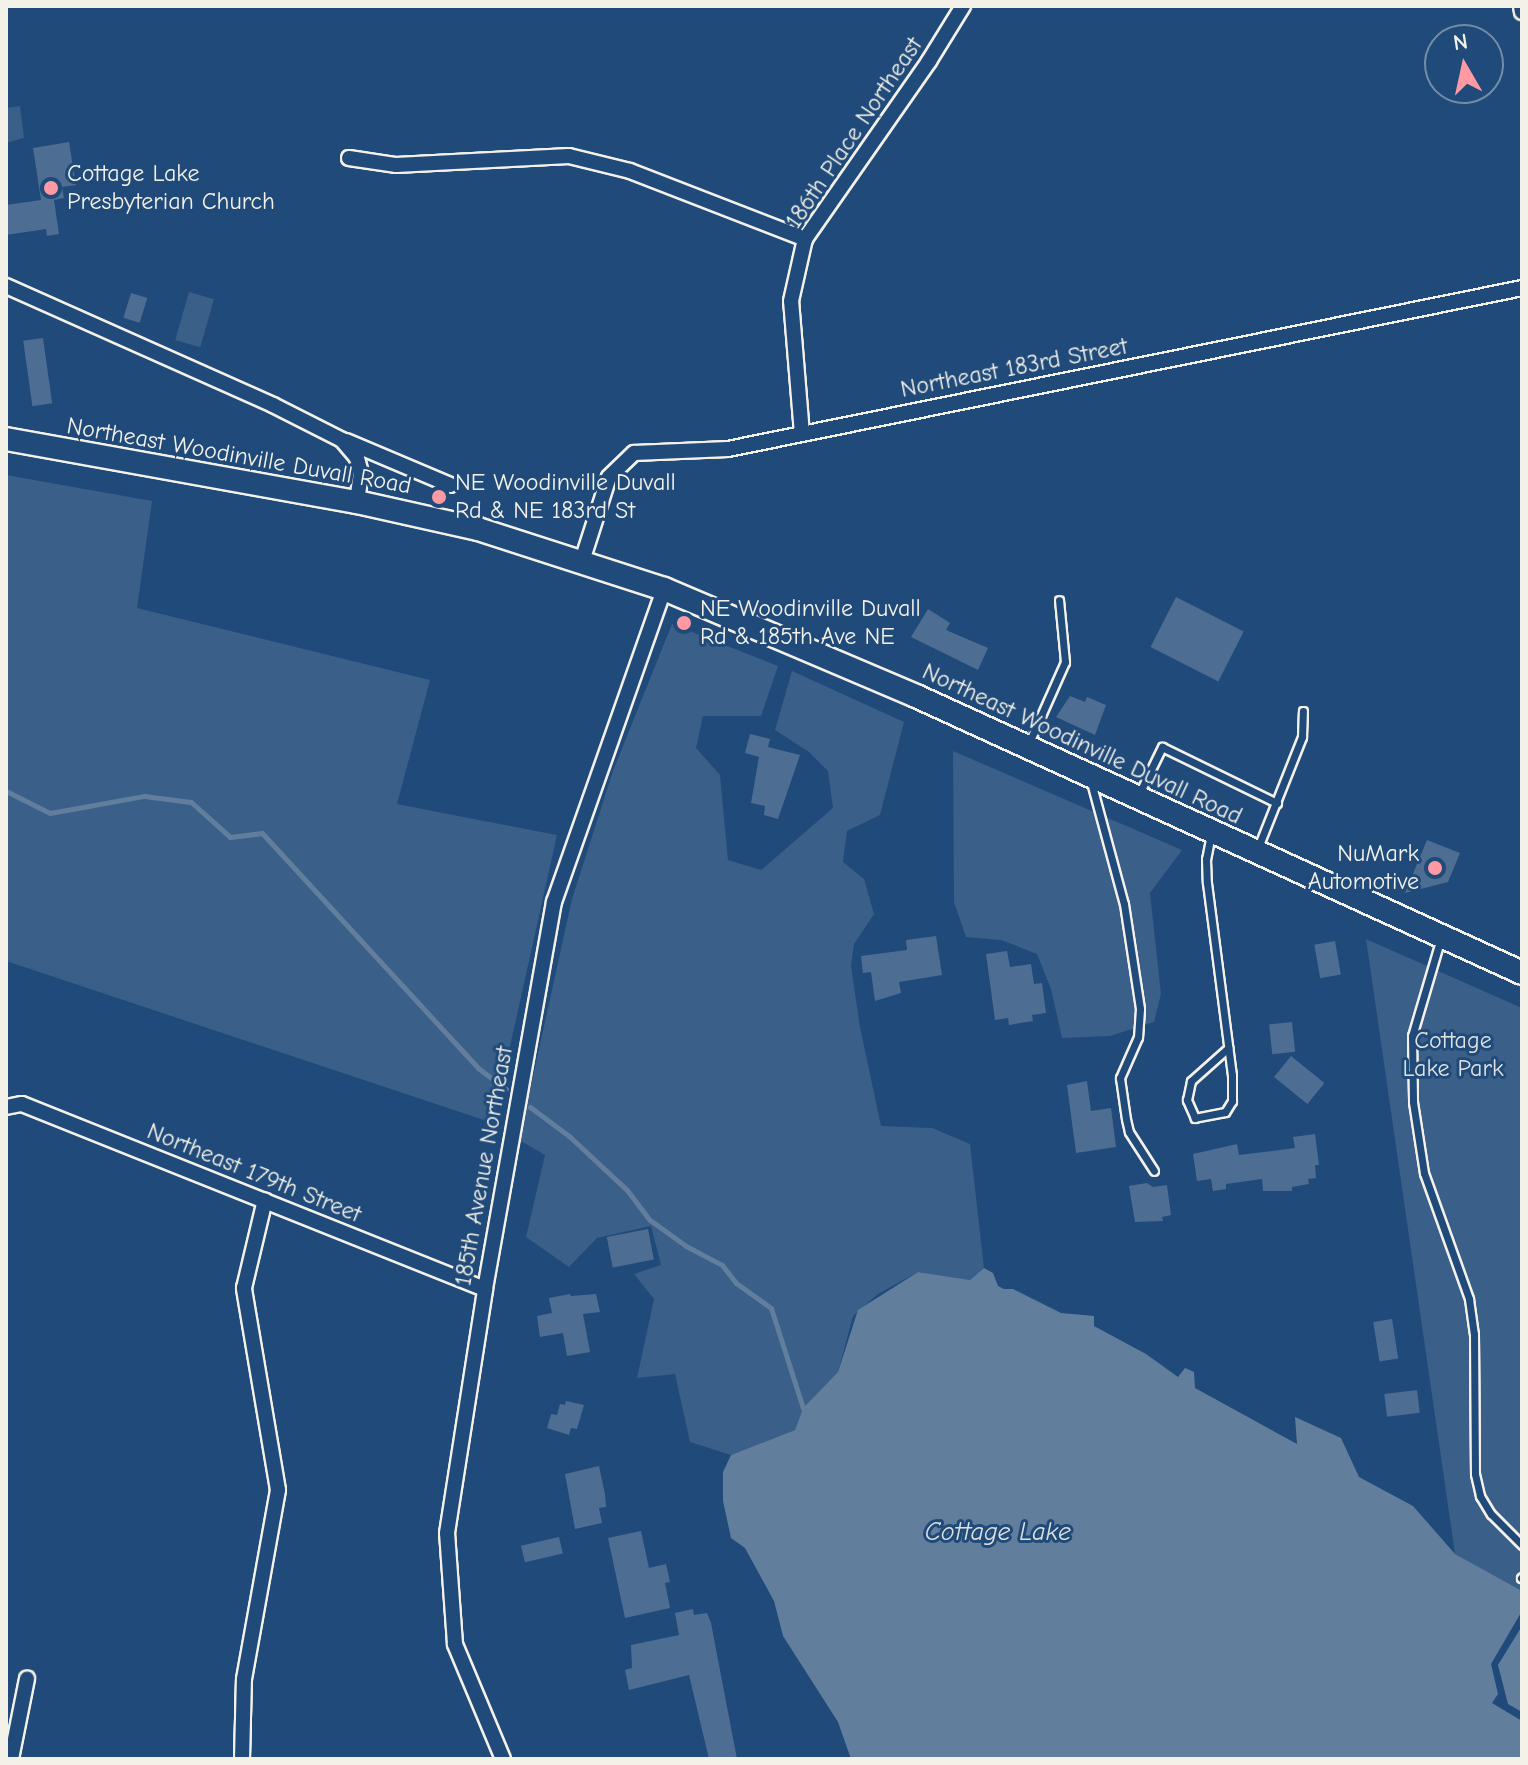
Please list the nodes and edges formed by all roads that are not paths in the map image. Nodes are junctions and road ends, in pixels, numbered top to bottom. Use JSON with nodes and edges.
{"nodes":[{"id":1,"x":963,"y":6,"type":"edge"},
{"id":2,"x":1521,"y":6,"type":"edge"},
{"id":3,"x":1522,"y":12,"type":"edge"},
{"id":4,"x":349,"y":158,"type":"dead end"},
{"id":5,"x":805,"y":239,"type":"junction"},
{"id":6,"x":6,"y":286,"type":"edge"},
{"id":7,"x":1522,"y":288,"type":"edge"},
{"id":8,"x":802,"y":434,"type":"junction"},
{"id":9,"x":6,"y":439,"type":"edge"},
{"id":10,"x":342,"y":440,"type":"junction"},
{"id":11,"x":450,"y":485,"type":"dead end"},
{"id":12,"x":357,"y":502,"type":"junction"},
{"id":13,"x":582,"y":561,"type":"junction"},
{"id":14,"x":664,"y":589,"type":"junction"},
{"id":15,"x":1059,"y":600,"type":"dead end"},
{"id":16,"x":1303,"y":711,"type":"dead end"},
{"id":17,"x":1027,"y":747,"type":"junction"},
{"id":18,"x":1089,"y":776,"type":"junction"},
{"id":19,"x":1137,"y":798,"type":"junction"},
{"id":20,"x":1277,"y":803,"type":"junction"},
{"id":21,"x":1212,"y":832,"type":"junction"},
{"id":22,"x":1257,"y":852,"type":"junction"},
{"id":23,"x":1441,"y":937,"type":"junction"},
{"id":24,"x":1522,"y":973,"type":"edge"},
{"id":25,"x":1228,"y":1048,"type":"junction"},
{"id":26,"x":6,"y":1107,"type":"edge"},
{"id":27,"x":1154,"y":1171,"type":"dead end"},
{"id":28,"x":265,"y":1200,"type":"junction"},
{"id":29,"x":485,"y":1289,"type":"junction"},
{"id":30,"x":1522,"y":1545,"type":"edge"},
{"id":31,"x":27,"y":1679,"type":"dead end"},
{"id":32,"x":11,"y":1759,"type":"edge"},
{"id":33,"x":242,"y":1759,"type":"edge"},
{"id":34,"x":503,"y":1759,"type":"edge"}],
"edges":[{"from":1,"to":5,"type":"street","name":"186th Place Northeast"},
{"from":2,"to":3,"type":"street"},
{"from":4,"to":5,"type":"street"},
{"from":5,"to":8,"type":"street","name":"186th Place Northeast"},
{"from":6,"to":10,"type":"street"},
{"from":7,"to":8,"type":"street","name":"Northeast 183rd Street"},
{"from":8,"to":13,"type":"street","name":"Northeast 183rd Street"},
{"from":9,"to":12,"type":"main road","name":"Northeast Woodinville Duvall Road"},
{"from":10,"to":11,"type":"street"},
{"from":10,"to":12,"type":"street"},
{"from":12,"to":13,"type":"main road","name":"Northeast Woodinville Duvall Road"},
{"from":13,"to":14,"type":"main road","name":"Northeast Woodinville Duvall Road"},
{"from":14,"to":17,"type":"main road","name":"Northeast Woodinville Duvall Road"},
{"from":14,"to":29,"type":"street","name":"185th Avenue Northeast"},
{"from":15,"to":17,"type":"lane"},
{"from":16,"to":20,"type":"lane"},
{"from":17,"to":18,"type":"main road","name":"Northeast Woodinville Duvall Road"},
{"from":18,"to":19,"type":"main road","name":"Northeast Woodinville Duvall Road"},
{"from":18,"to":27,"type":"lane"},
{"from":19,"to":20,"type":"lane"},
{"from":19,"to":21,"type":"main road","name":"Northeast Woodinville Duvall Road"},
{"from":20,"to":22,"type":"lane"},
{"from":21,"to":22,"type":"main road","name":"Northeast Woodinville Duvall Road"},
{"from":21,"to":25,"type":"lane"},
{"from":22,"to":23,"type":"main road","name":"Northeast Woodinville Duvall Road"},
{"from":23,"to":24,"type":"main road","name":"Northeast Woodinville Duvall Road"},
{"from":23,"to":30,"type":"lane"},
{"from":25,"to":25,"type":"lane"},
{"from":26,"to":28,"type":"street","name":"Northeast 179th Street"},
{"from":28,"to":29,"type":"street","name":"Northeast 179th Street"},
{"from":28,"to":33,"type":"street"},
{"from":29,"to":34,"type":"street","name":"185th Avenue Northeast"},
{"from":31,"to":32,"type":"street"}]}
